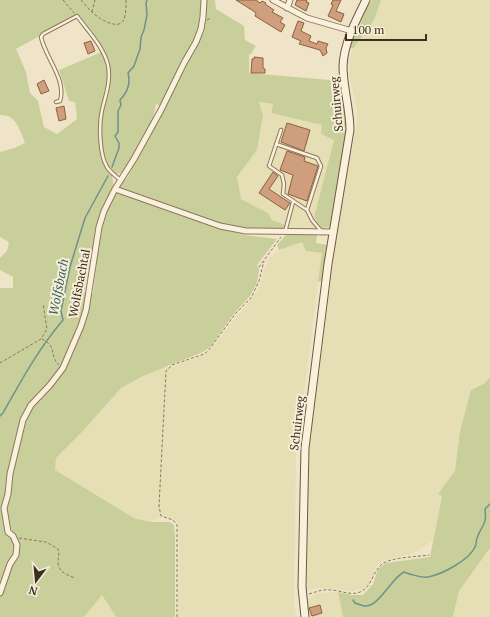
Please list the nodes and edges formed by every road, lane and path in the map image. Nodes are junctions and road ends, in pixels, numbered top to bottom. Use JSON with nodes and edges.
{"nodes":[{"id":1,"x":63,"y":0,"type":"edge"},
{"id":2,"x":81,"y":0,"type":"edge"},
{"id":3,"x":95,"y":0,"type":"edge"},
{"id":4,"x":126,"y":0,"type":"edge"},
{"id":5,"x":204,"y":0,"type":"edge"},
{"id":6,"x":273,"y":0,"type":"edge"},
{"id":7,"x":290,"y":0,"type":"edge"},
{"id":8,"x":366,"y":0,"type":"edge"},
{"id":9,"x":287,"y":8,"type":"junction"},
{"id":10,"x":92,"y":13,"type":"junction"},
{"id":11,"x":77,"y":16,"type":"junction"},
{"id":12,"x":211,"y":18,"type":"dead end"},
{"id":13,"x":206,"y":20,"type":"dead end"},
{"id":14,"x":352,"y":31,"type":"junction"},
{"id":15,"x":56,"y":102,"type":"dead end"},
{"id":16,"x":281,"y":130,"type":"dead end"},
{"id":17,"x":276,"y":144,"type":"junction"},
{"id":18,"x":120,"y":180,"type":"junction"},
{"id":19,"x":115,"y":189,"type":"junction"},
{"id":20,"x":293,"y":202,"type":"junction"},
{"id":21,"x":307,"y":210,"type":"junction"},
{"id":22,"x":284,"y":232,"type":"junction"},
{"id":23,"x":322,"y":232,"type":"junction"},
{"id":24,"x":332,"y":232,"type":"junction"},
{"id":25,"x":264,"y":261,"type":"junction"},
{"id":26,"x":259,"y":267,"type":"dead end"},
{"id":27,"x":43,"y":304,"type":"dead end"},
{"id":28,"x":41,"y":339,"type":"junction"},
{"id":29,"x":0,"y":363,"type":"edge"},
{"id":30,"x":63,"y":368,"type":"junction"},
{"id":31,"x":13,"y":536,"type":"junction"},
{"id":32,"x":429,"y":555,"type":"dead end"},
{"id":33,"x":75,"y":578,"type":"dead end"},
{"id":34,"x":0,"y":593,"type":"edge"},
{"id":35,"x":303,"y":596,"type":"junction"},
{"id":36,"x":177,"y":617,"type":"edge"},
{"id":37,"x":306,"y":617,"type":"edge"}],
"edges":[{"from":1,"to":11,"type":"path"},
{"from":2,"to":10,"type":"path"},
{"from":3,"to":10,"type":"path"},
{"from":4,"to":10,"type":"path"},
{"from":5,"to":18,"type":"street","name":"Wolfsbachtal"},
{"from":6,"to":9,"type":"street"},
{"from":7,"to":9,"type":"street"},
{"from":8,"to":14,"type":"main road","name":"Schuirweg"},
{"from":9,"to":14,"type":"street"},
{"from":11,"to":15,"type":"lane"},
{"from":11,"to":18,"type":"lane"},
{"from":12,"to":13,"type":"path"},
{"from":14,"to":24,"type":"main road","name":"Schuirweg"},
{"from":16,"to":17,"type":"lane"},
{"from":17,"to":20,"type":"lane"},
{"from":17,"to":21,"type":"lane"},
{"from":18,"to":19,"type":"street","name":"Wolfsbachtal"},
{"from":19,"to":22,"type":"street"},
{"from":19,"to":30,"type":"street","name":"Wolfsbachtal"},
{"from":20,"to":21,"type":"lane"},
{"from":20,"to":22,"type":"lane"},
{"from":21,"to":23,"type":"lane"},
{"from":22,"to":23,"type":"street"},
{"from":22,"to":25,"type":"path"},
{"from":23,"to":24,"type":"street"},
{"from":24,"to":35,"type":"main road","name":"Schuirweg"},
{"from":25,"to":26,"type":"path"},
{"from":25,"to":36,"type":"path"},
{"from":27,"to":28,"type":"path"},
{"from":28,"to":29,"type":"path"},
{"from":28,"to":30,"type":"path"},
{"from":30,"to":31,"type":"street","name":"Wolfsbachtal"},
{"from":31,"to":33,"type":"path"},
{"from":31,"to":34,"type":"street","name":"Wolfsbachtal"},
{"from":32,"to":35,"type":"path"},
{"from":35,"to":37,"type":"main road","name":"Schuirweg"}]}
